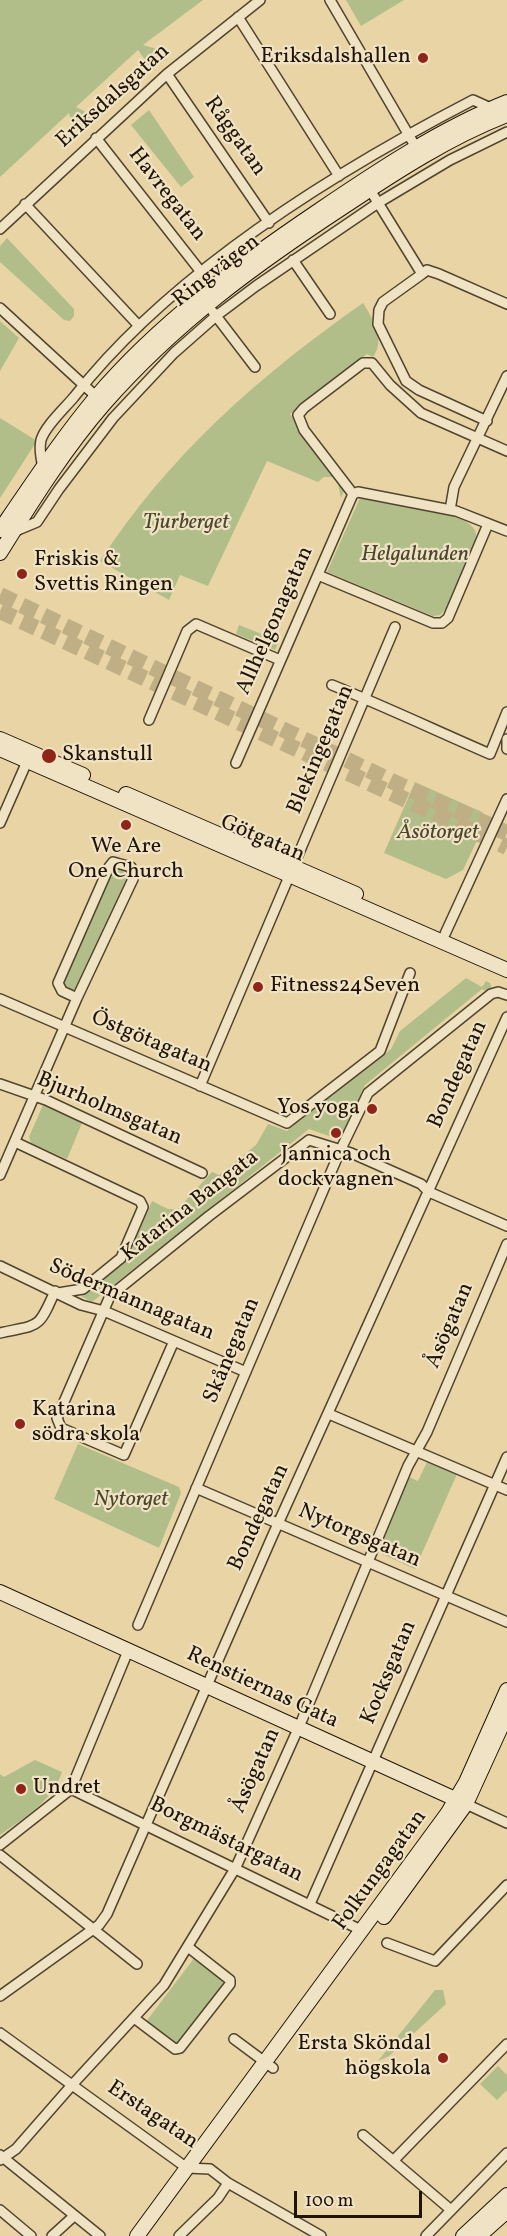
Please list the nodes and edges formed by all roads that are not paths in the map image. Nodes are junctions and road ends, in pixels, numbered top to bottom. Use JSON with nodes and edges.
{"nodes":[{"id":1,"x":260,"y":0,"type":"edge"},
{"id":2,"x":330,"y":0,"type":"edge"},
{"id":3,"x":238,"y":16,"type":"junction"},
{"id":4,"x":167,"y":74,"type":"junction"},
{"id":5,"x":504,"y":104,"type":"edge"},
{"id":6,"x":507,"y":132,"type":"edge"},
{"id":7,"x":408,"y":133,"type":"junction"},
{"id":8,"x":96,"y":138,"type":"junction"},
{"id":9,"x":420,"y":153,"type":"junction"},
{"id":10,"x":339,"y":176,"type":"junction"},
{"id":11,"x":367,"y":185,"type":"junction"},
{"id":12,"x":378,"y":203,"type":"junction"},
{"id":13,"x":25,"y":204,"type":"junction"},
{"id":14,"x":269,"y":223,"type":"junction"},
{"id":15,"x":0,"y":230,"type":"edge"},
{"id":16,"x":293,"y":261,"type":"junction"},
{"id":17,"x":201,"y":271,"type":"junction"},
{"id":18,"x":422,"y":274,"type":"junction"},
{"id":19,"x":212,"y":286,"type":"junction"},
{"id":20,"x":209,"y":302,"type":"junction"},
{"id":21,"x":507,"y":304,"type":"edge"},
{"id":22,"x":0,"y":308,"type":"edge"},
{"id":23,"x":330,"y":314,"type":"dead end"},
{"id":24,"x":216,"y":316,"type":"junction"},
{"id":25,"x":140,"y":326,"type":"junction"},
{"id":26,"x":255,"y":368,"type":"dead end"},
{"id":27,"x":507,"y":376,"type":"edge"},
{"id":28,"x":83,"y":385,"type":"junction"},
{"id":29,"x":100,"y":401,"type":"junction"},
{"id":30,"x":487,"y":421,"type":"junction"},
{"id":31,"x":477,"y":438,"type":"junction"},
{"id":32,"x":507,"y":451,"type":"edge"},
{"id":33,"x":43,"y":467,"type":"junction"},
{"id":34,"x":352,"y":494,"type":"junction"},
{"id":35,"x":450,"y":510,"type":"junction"},
{"id":36,"x":488,"y":524,"type":"junction"},
{"id":37,"x":7,"y":531,"type":"edge"},
{"id":38,"x":507,"y":531,"type":"edge"},
{"id":39,"x":0,"y":553,"type":"edge"},
{"id":40,"x":318,"y":575,"type":"junction"},
{"id":41,"x":395,"y":627,"type":"dead end"},
{"id":42,"x":280,"y":660,"type":"junction"},
{"id":43,"x":332,"y":685,"type":"dead end"},
{"id":44,"x":365,"y":698,"type":"junction"},
{"id":45,"x":507,"y":712,"type":"edge"},
{"id":46,"x":149,"y":720,"type":"dead end"},
{"id":47,"x":0,"y":739,"type":"edge"},
{"id":48,"x":507,"y":739,"type":"edge"},
{"id":49,"x":0,"y":749,"type":"edge"},
{"id":50,"x":507,"y":749,"type":"edge"},
{"id":51,"x":29,"y":756,"type":"junction"},
{"id":52,"x":236,"y":763,"type":"dead end"},
{"id":53,"x":507,"y":799,"type":"edge"},
{"id":54,"x":0,"y":823,"type":"edge"},
{"id":55,"x":292,"y":871,"type":"junction"},
{"id":56,"x":445,"y":934,"type":"junction"},
{"id":57,"x":507,"y":960,"type":"edge"},
{"id":58,"x":507,"y":970,"type":"edge"},
{"id":59,"x":410,"y":973,"type":"dead end"},
{"id":60,"x":507,"y":995,"type":"edge"},
{"id":61,"x":77,"y":998,"type":"junction"},
{"id":62,"x":0,"y":999,"type":"edge"},
{"id":63,"x":507,"y":1017,"type":"edge"},
{"id":64,"x":64,"y":1027,"type":"junction"},
{"id":65,"x":0,"y":1084,"type":"edge"},
{"id":66,"x":200,"y":1086,"type":"junction"},
{"id":67,"x":34,"y":1097,"type":"junction"},
{"id":68,"x":15,"y":1142,"type":"junction"},
{"id":69,"x":340,"y":1151,"type":"junction"},
{"id":70,"x":202,"y":1173,"type":"dead end"},
{"id":71,"x":0,"y":1175,"type":"edge"},
{"id":72,"x":429,"y":1192,"type":"junction"},
{"id":73,"x":507,"y":1226,"type":"edge"},
{"id":74,"x":507,"y":1244,"type":"edge"},
{"id":75,"x":0,"y":1266,"type":"edge"},
{"id":76,"x":56,"y":1292,"type":"junction"},
{"id":77,"x":104,"y":1311,"type":"junction"},
{"id":78,"x":0,"y":1334,"type":"edge"},
{"id":79,"x":174,"y":1341,"type":"junction"},
{"id":80,"x":246,"y":1372,"type":"junction"},
{"id":81,"x":329,"y":1414,"type":"junction"},
{"id":82,"x":415,"y":1451,"type":"junction"},
{"id":83,"x":507,"y":1457,"type":"edge"},
{"id":84,"x":495,"y":1485,"type":"junction"},
{"id":85,"x":196,"y":1488,"type":"junction"},
{"id":86,"x":507,"y":1490,"type":"edge"},
{"id":87,"x":280,"y":1524,"type":"junction"},
{"id":88,"x":366,"y":1562,"type":"junction"},
{"id":89,"x":0,"y":1592,"type":"edge"},
{"id":90,"x":446,"y":1595,"type":"junction"},
{"id":91,"x":507,"y":1622,"type":"edge"},
{"id":92,"x":138,"y":1625,"type":"dead end"},
{"id":93,"x":128,"y":1651,"type":"junction"},
{"id":94,"x":207,"y":1686,"type":"junction"},
{"id":95,"x":507,"y":1690,"type":"edge"},
{"id":96,"x":507,"y":1714,"type":"edge"},
{"id":97,"x":298,"y":1728,"type":"junction"},
{"id":98,"x":373,"y":1762,"type":"junction"},
{"id":99,"x":71,"y":1789,"type":"junction"},
{"id":100,"x":461,"y":1802,"type":"junction"},
{"id":101,"x":507,"y":1823,"type":"edge"},
{"id":102,"x":146,"y":1824,"type":"junction"},
{"id":103,"x":0,"y":1845,"type":"edge"},
{"id":104,"x":0,"y":1855,"type":"edge"},
{"id":105,"x":236,"y":1867,"type":"junction"},
{"id":106,"x":507,"y":1885,"type":"edge"},
{"id":107,"x":310,"y":1904,"type":"junction"},
{"id":108,"x":93,"y":1928,"type":"junction"},
{"id":109,"x":363,"y":1931,"type":"junction"},
{"id":110,"x":387,"y":1943,"type":"dead end"},
{"id":111,"x":188,"y":1947,"type":"junction"},
{"id":112,"x":137,"y":1964,"type":"dead end"},
{"id":113,"x":0,"y":1996,"type":"edge"},
{"id":114,"x":134,"y":2018,"type":"junction"},
{"id":115,"x":0,"y":2033,"type":"edge"},
{"id":116,"x":234,"y":2039,"type":"dead end"},
{"id":117,"x":507,"y":2044,"type":"edge"},
{"id":118,"x":270,"y":2066,"type":"junction"},
{"id":119,"x":72,"y":2085,"type":"junction"},
{"id":120,"x":363,"y":2135,"type":"dead end"},
{"id":121,"x":507,"y":2153,"type":"edge"},
{"id":122,"x":1,"y":2158,"type":"edge"},
{"id":123,"x":394,"y":2160,"type":"junction"},
{"id":124,"x":192,"y":2168,"type":"junction"},
{"id":125,"x":228,"y":2183,"type":"junction"},
{"id":126,"x":507,"y":2195,"type":"edge"},
{"id":127,"x":0,"y":2210,"type":"edge"},
{"id":128,"x":451,"y":2210,"type":"junction"},
{"id":129,"x":507,"y":2211,"type":"edge"},
{"id":130,"x":74,"y":2216,"type":"junction"},
{"id":131,"x":31,"y":2236,"type":"edge"},
{"id":132,"x":52,"y":2236,"type":"edge"},
{"id":133,"x":100,"y":2236,"type":"edge"},
{"id":134,"x":137,"y":2236,"type":"edge"},
{"id":135,"x":146,"y":2236,"type":"edge"},
{"id":136,"x":179,"y":2236,"type":"edge"},
{"id":137,"x":321,"y":2236,"type":"edge"},
{"id":138,"x":426,"y":2236,"type":"edge"},
{"id":139,"x":463,"y":2236,"type":"edge"},
{"id":140,"x":479,"y":2236,"type":"edge"}],
"edges":[{"from":1,"to":3,"type":"street","name":"Eriksdalsgatan"},
{"from":2,"to":7,"type":"street"},
{"from":3,"to":4,"type":"street","name":"Eriksdalsgatan"},
{"from":3,"to":10,"type":"street"},
{"from":4,"to":8,"type":"street","name":"Eriksdalsgatan"},
{"from":4,"to":14,"type":"street","name":"Råggatan"},
{"from":5,"to":7,"type":"street","name":"Ringvägen"},
{"from":5,"to":9,"type":"street","name":"Ringvägen"},
{"from":6,"to":12,"type":"street","name":"Ringvägen"},
{"from":7,"to":9,"type":"street"},
{"from":7,"to":10,"type":"street","name":"Ringvägen"},
{"from":8,"to":13,"type":"street","name":"Eriksdalsgatan"},
{"from":8,"to":17,"type":"street","name":"Havregatan"},
{"from":9,"to":11,"type":"street","name":"Ringvägen"},
{"from":10,"to":14,"type":"street","name":"Ringvägen"},
{"from":11,"to":12,"type":"street"},
{"from":11,"to":19,"type":"street","name":"Ringvägen"},
{"from":11,"to":20,"type":"street","name":"Ringvägen"},
{"from":12,"to":16,"type":"street","name":"Ringvägen"},
{"from":12,"to":18,"type":"street"},
{"from":13,"to":15,"type":"street","name":"Eriksdalsgatan"},
{"from":13,"to":25,"type":"street"},
{"from":14,"to":17,"type":"street","name":"Ringvägen"},
{"from":16,"to":23,"type":"street"},
{"from":16,"to":24,"type":"street","name":"Ringvägen"},
{"from":17,"to":19,"type":"street","name":"Havregatan"},
{"from":17,"to":25,"type":"street","name":"Ringvägen"},
{"from":18,"to":21,"type":"street"},
{"from":18,"to":30,"type":"street"},
{"from":19,"to":20,"type":"street"},
{"from":19,"to":29,"type":"street","name":"Ringvägen"},
{"from":20,"to":24,"type":"street"},
{"from":20,"to":29,"type":"street","name":"Ringvägen"},
{"from":22,"to":28,"type":"street"},
{"from":24,"to":26,"type":"street"},
{"from":24,"to":37,"type":"street","name":"Ringvägen"},
{"from":25,"to":28,"type":"street","name":"Ringvägen"},
{"from":27,"to":30,"type":"street"},
{"from":28,"to":29,"type":"street"},
{"from":28,"to":33,"type":"street","name":"Ringvägen"},
{"from":29,"to":33,"type":"street","name":"Ringvägen"},
{"from":29,"to":37,"type":"street","name":"Ringvägen"},
{"from":30,"to":31,"type":"street"},
{"from":31,"to":32,"type":"street"},
{"from":31,"to":34,"type":"street"},
{"from":31,"to":35,"type":"street"},
{"from":33,"to":37,"type":"street","name":"Ringvägen"},
{"from":34,"to":35,"type":"street"},
{"from":34,"to":40,"type":"street","name":"Allhelgonagatan"},
{"from":35,"to":36,"type":"street"},
{"from":36,"to":38,"type":"street"},
{"from":36,"to":40,"type":"street"},
{"from":37,"to":39,"type":"street","name":"Ringvägen"},
{"from":40,"to":42,"type":"street","name":"Allhelgonagatan"},
{"from":41,"to":44,"type":"street","name":"Blekingegatan"},
{"from":42,"to":46,"type":"street"},
{"from":42,"to":52,"type":"street","name":"Allhelgonagatan"},
{"from":43,"to":44,"type":"street"},
{"from":44,"to":45,"type":"street"},
{"from":44,"to":55,"type":"street","name":"Blekingegatan"},
{"from":47,"to":51,"type":"street","name":"Götgatan"},
{"from":48,"to":50,"type":"street"},
{"from":49,"to":51,"type":"street","name":"Götgatan"},
{"from":51,"to":54,"type":"street"},
{"from":51,"to":55,"type":"street","name":"Götgatan"},
{"from":53,"to":56,"type":"street"},
{"from":55,"to":56,"type":"street","name":"Götgatan"},
{"from":55,"to":58,"type":"street","name":"Götgatan"},
{"from":55,"to":66,"type":"street","name":"Blekingegatan"},
{"from":56,"to":57,"type":"street","name":"Götgatan"},
{"from":59,"to":66,"type":"street","name":"Östgötagatan"},
{"from":60,"to":69,"type":"street","name":"Skånegatan"},
{"from":61,"to":61,"type":"street"},
{"from":61,"to":64,"type":"street"},
{"from":62,"to":64,"type":"street","name":"Östgötagatan"},
{"from":63,"to":72,"type":"street","name":"Bondegatan"},
{"from":64,"to":66,"type":"street","name":"Östgötagatan"},
{"from":64,"to":67,"type":"street"},
{"from":65,"to":67,"type":"street","name":"Bjurholmsgatan"},
{"from":67,"to":68,"type":"street"},
{"from":67,"to":70,"type":"street","name":"Bjurholmsgatan"},
{"from":68,"to":71,"type":"street"},
{"from":68,"to":76,"type":"street","name":"Katarina Bangata"},
{"from":69,"to":72,"type":"street"},
{"from":69,"to":77,"type":"street","name":"Katarina Bangata"},
{"from":69,"to":80,"type":"street","name":"Skånegatan"},
{"from":72,"to":73,"type":"street"},
{"from":72,"to":81,"type":"street","name":"Bondegatan"},
{"from":74,"to":82,"type":"street","name":"Åsögatan"},
{"from":75,"to":76,"type":"street","name":"Södermannagatan"},
{"from":76,"to":77,"type":"street","name":"Södermannagatan"},
{"from":76,"to":78,"type":"street"},
{"from":77,"to":79,"type":"street","name":"Södermannagatan"},
{"from":77,"to":79,"type":"street","name":"Katarina Bangata"},
{"from":79,"to":80,"type":"street","name":"Södermannagatan"},
{"from":80,"to":85,"type":"street","name":"Skånegatan"},
{"from":81,"to":82,"type":"street"},
{"from":81,"to":87,"type":"street","name":"Bondegatan"},
{"from":82,"to":84,"type":"street"},
{"from":82,"to":88,"type":"street","name":"Åsögatan"},
{"from":83,"to":84,"type":"street","name":"Kocksgatan"},
{"from":84,"to":86,"type":"street"},
{"from":84,"to":90,"type":"street","name":"Kocksgatan"},
{"from":85,"to":87,"type":"street","name":"Nytorgsgatan"},
{"from":85,"to":92,"type":"street","name":"Skånegatan"},
{"from":87,"to":88,"type":"street","name":"Nytorgsgatan"},
{"from":87,"to":94,"type":"street","name":"Bondegatan"},
{"from":88,"to":90,"type":"street","name":"Nytorgsgatan"},
{"from":88,"to":97,"type":"street","name":"Åsögatan"},
{"from":89,"to":93,"type":"street","name":"Renstiernas Gata"},
{"from":90,"to":91,"type":"street","name":"Nytorgsgatan"},
{"from":90,"to":98,"type":"street","name":"Kocksgatan"},
{"from":93,"to":94,"type":"street","name":"Renstiernas Gata"},
{"from":93,"to":99,"type":"street"},
{"from":94,"to":97,"type":"street","name":"Renstiernas Gata"},
{"from":94,"to":102,"type":"street","name":"Bondegatan"},
{"from":95,"to":100,"type":"street","name":"Folkungagatan"},
{"from":96,"to":100,"type":"street","name":"Folkungagatan"},
{"from":97,"to":98,"type":"street","name":"Renstiernas Gata"},
{"from":97,"to":105,"type":"street","name":"Åsögatan"},
{"from":98,"to":100,"type":"street","name":"Renstiernas Gata"},
{"from":98,"to":107,"type":"street","name":"Kocksgatan"},
{"from":99,"to":102,"type":"street","name":"Borgmästargatan"},
{"from":99,"to":103,"type":"street"},
{"from":100,"to":101,"type":"street","name":"Renstiernas Gata"},
{"from":100,"to":109,"type":"street","name":"Folkungagatan"},
{"from":100,"to":118,"type":"street","name":"Folkungagatan"},
{"from":102,"to":105,"type":"street","name":"Borgmästargatan"},
{"from":102,"to":108,"type":"street","name":"Bondegatan"},
{"from":104,"to":108,"type":"street"},
{"from":105,"to":107,"type":"street","name":"Borgmästargatan"},
{"from":105,"to":111,"type":"street","name":"Åsögatan"},
{"from":106,"to":110,"type":"street"},
{"from":107,"to":109,"type":"street","name":"Borgmästargatan"},
{"from":108,"to":112,"type":"street"},
{"from":108,"to":113,"type":"street","name":"Bondegatan"},
{"from":109,"to":118,"type":"street","name":"Folkungagatan"},
{"from":111,"to":114,"type":"street","name":"Åsögatan"},
{"from":111,"to":114,"type":"street"},
{"from":114,"to":119,"type":"street","name":"Åsögatan"},
{"from":115,"to":119,"type":"street","name":"Erstagatan"},
{"from":116,"to":118,"type":"street"},
{"from":117,"to":123,"type":"street"},
{"from":118,"to":124,"type":"street","name":"Folkungagatan"},
{"from":119,"to":122,"type":"street","name":"Åsögatan"},
{"from":119,"to":124,"type":"street","name":"Erstagatan"},
{"from":120,"to":123,"type":"street"},
{"from":121,"to":128,"type":"street"},
{"from":122,"to":130,"type":"street"},
{"from":123,"to":128,"type":"street"},
{"from":124,"to":125,"type":"street","name":"Erstagatan"},
{"from":124,"to":134,"type":"street","name":"Folkungagatan"},
{"from":124,"to":135,"type":"street","name":"Folkungagatan"},
{"from":125,"to":136,"type":"street"},
{"from":125,"to":137,"type":"street","name":"Erstagatan"},
{"from":126,"to":139,"type":"street"},
{"from":127,"to":131,"type":"street"},
{"from":128,"to":138,"type":"street"},
{"from":129,"to":140,"type":"street"},
{"from":130,"to":132,"type":"street"},
{"from":130,"to":133,"type":"street"}]}
